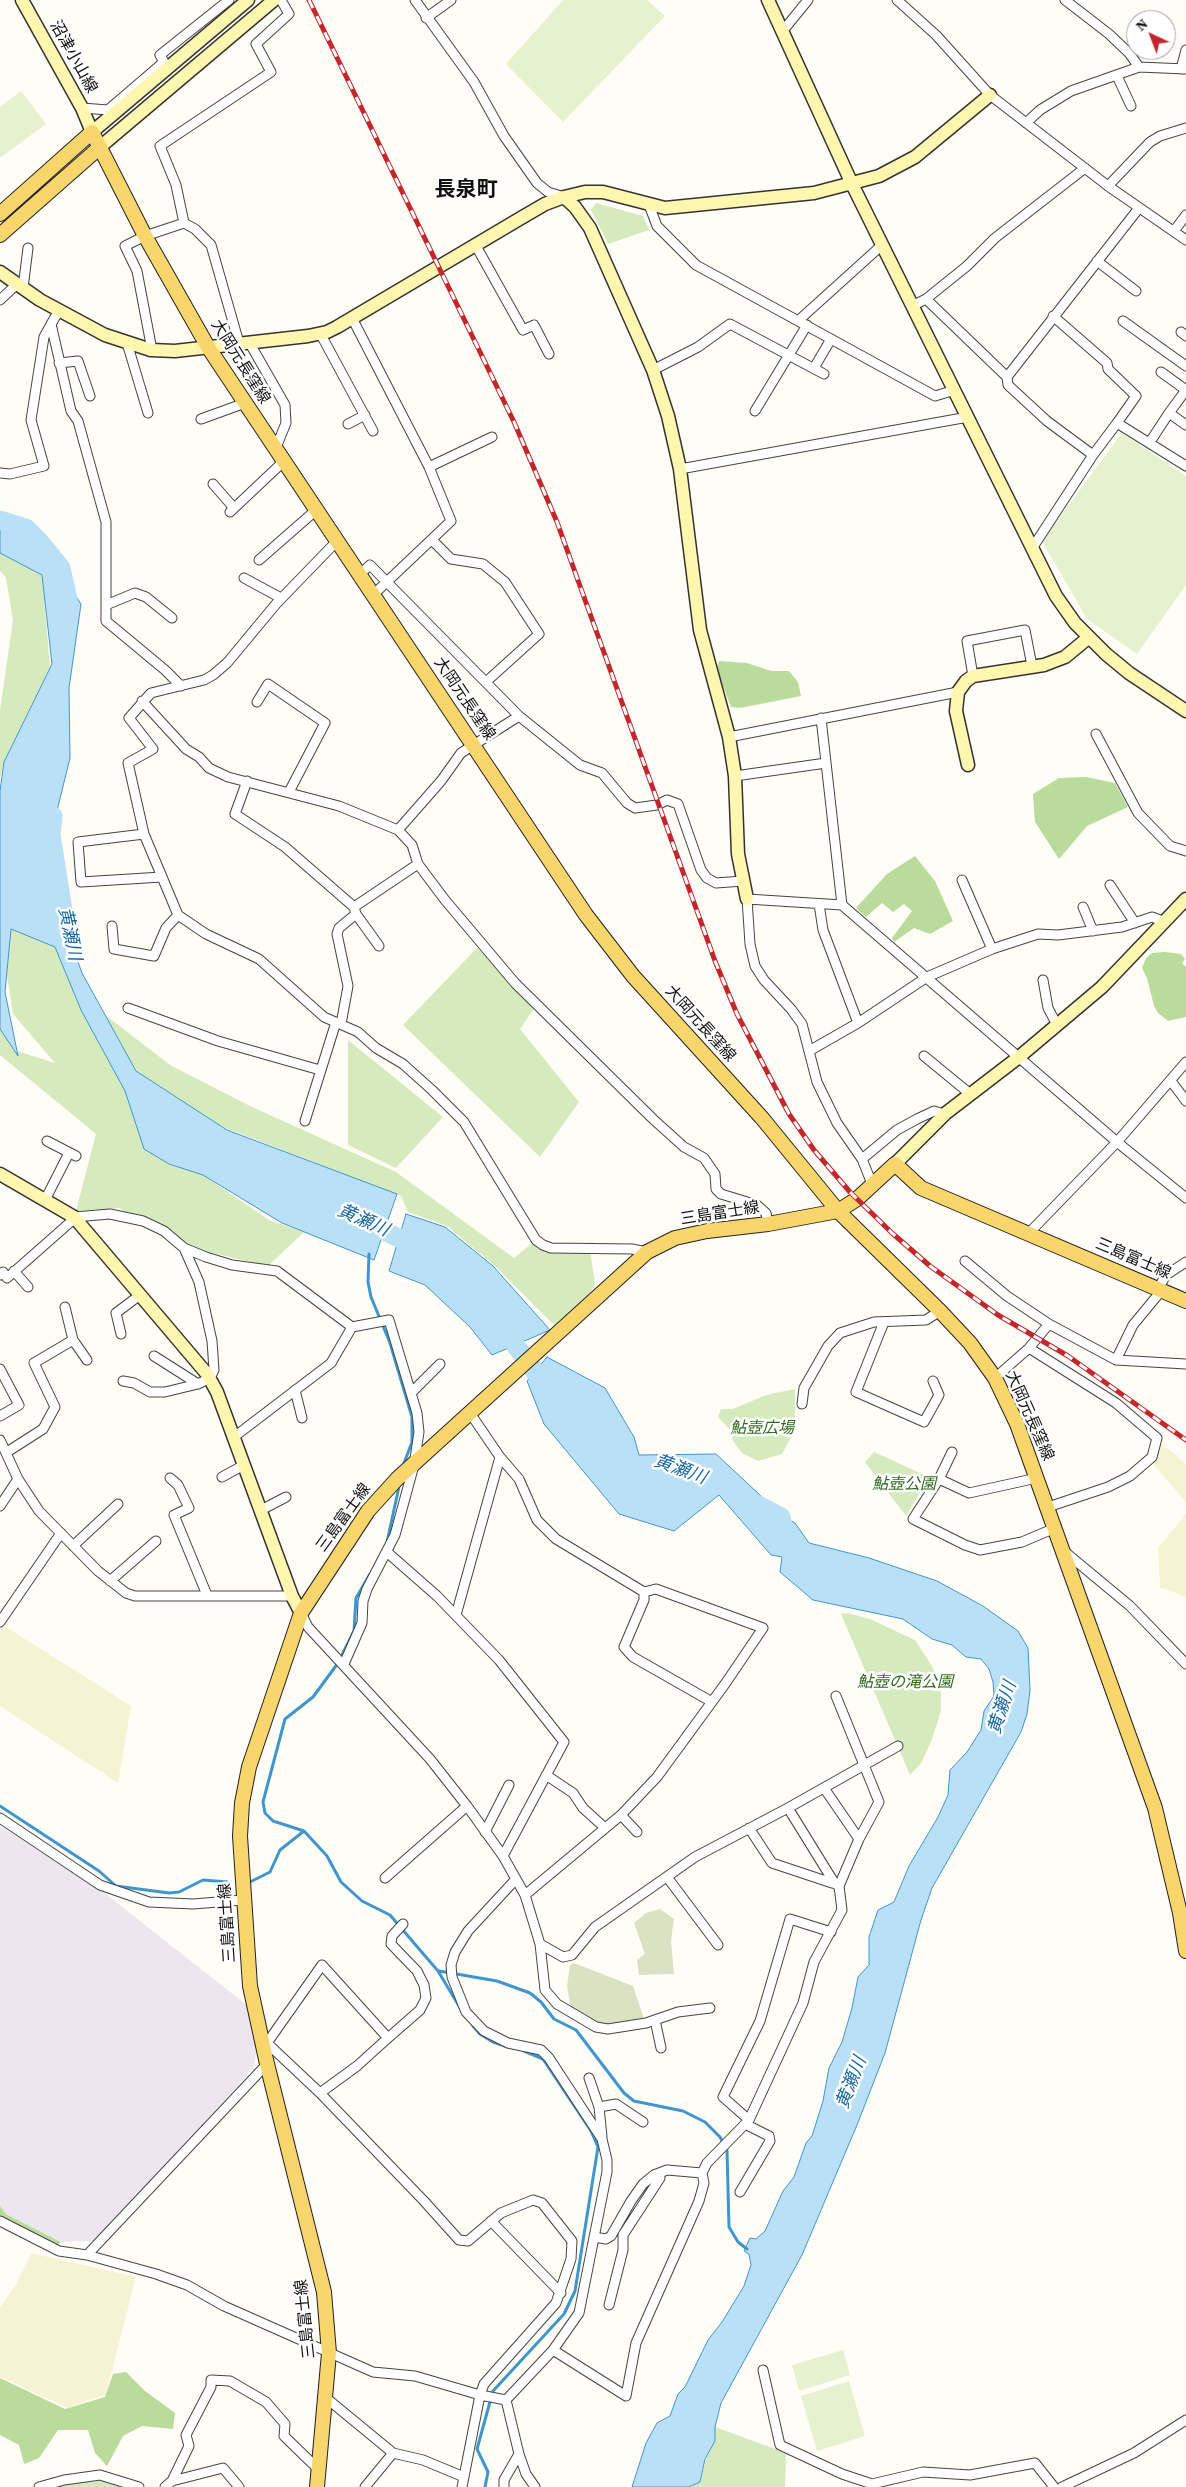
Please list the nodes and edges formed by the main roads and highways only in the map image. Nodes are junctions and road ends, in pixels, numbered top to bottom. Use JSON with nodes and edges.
{"nodes":[{"id":1,"x":100,"y":148,"type":"junction"},
{"id":2,"x":0,"y":214,"type":"edge"},
{"id":3,"x":0,"y":234,"type":"edge"},
{"id":4,"x":838,"y":1210,"type":"junction"},
{"id":5,"x":1186,"y":1301,"type":"edge"},
{"id":6,"x":1183,"y":1912,"type":"edge"},
{"id":7,"x":1186,"y":1951,"type":"edge"},
{"id":8,"x":320,"y":2480,"type":"edge"}],
"edges":[{"from":1,"to":2,"type":"main road","name":"大岡元長窪線"},
{"from":1,"to":3,"type":"main road"},
{"from":1,"to":4,"type":"main road","name":"大岡元長窪線"},
{"from":4,"to":5,"type":"main road","name":"三島富士線"},
{"from":4,"to":6,"type":"main road","name":"大岡元長窪線"},
{"from":4,"to":8,"type":"main road","name":"三島富士線"},
{"from":6,"to":7,"type":"main road","name":"大岡元長窪線"}]}
